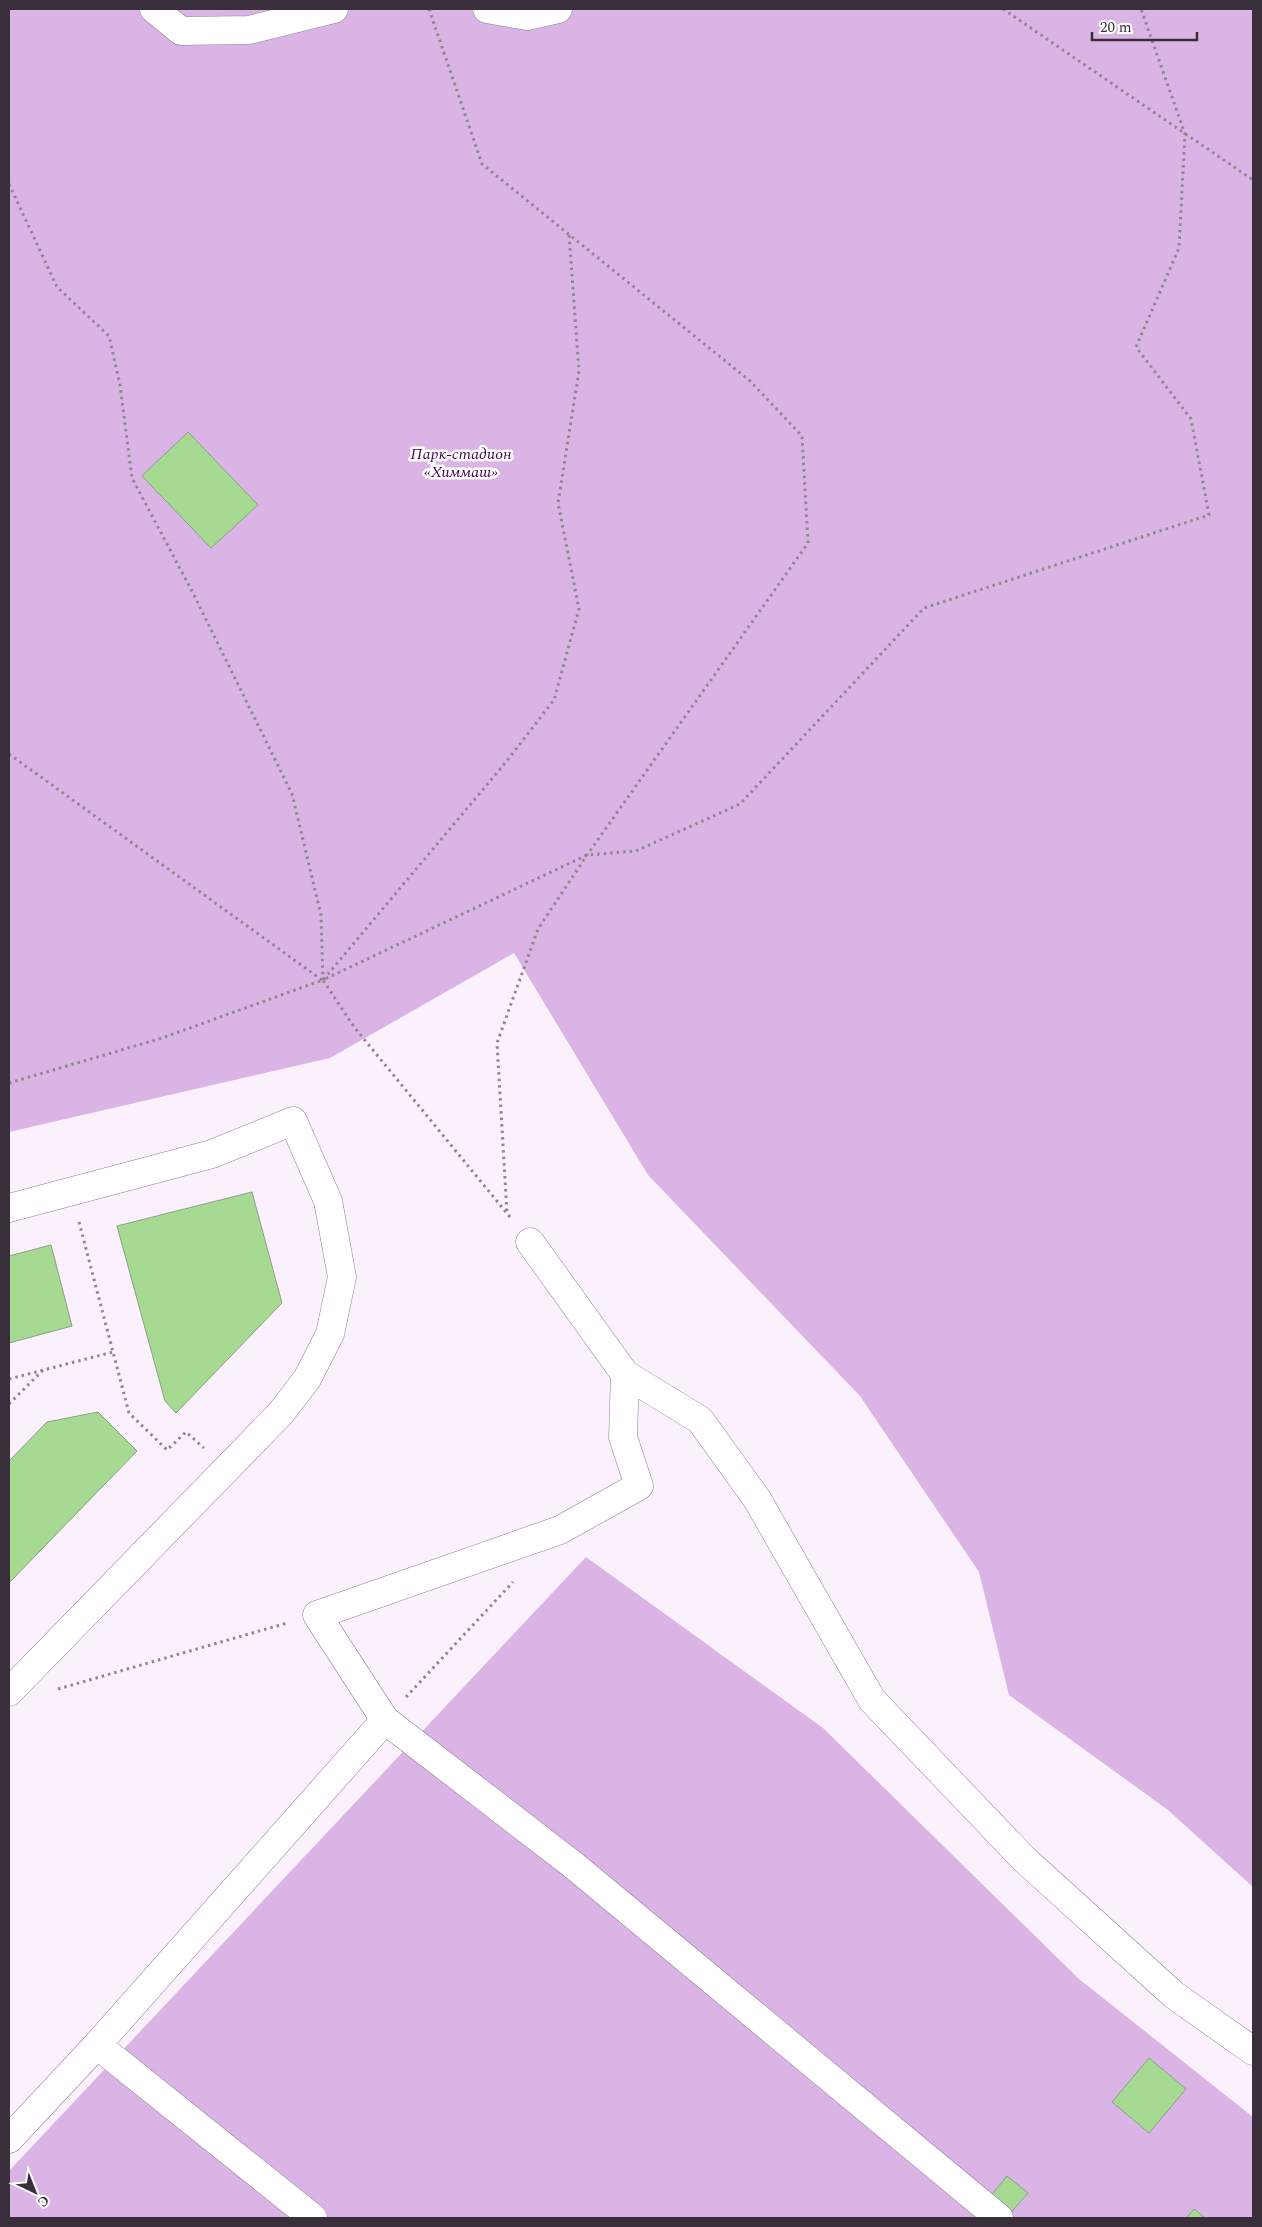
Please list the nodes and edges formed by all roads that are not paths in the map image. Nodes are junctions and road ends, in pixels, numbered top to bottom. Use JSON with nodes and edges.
{"nodes":[{"id":1,"x":154,"y":9,"type":"edge"},
{"id":2,"x":334,"y":9,"type":"edge"},
{"id":3,"x":487,"y":9,"type":"edge"},
{"id":4,"x":558,"y":9,"type":"edge"},
{"id":5,"x":9,"y":1208,"type":"edge"},
{"id":6,"x":530,"y":1242,"type":"road end"},
{"id":7,"x":625,"y":1374,"type":"junction"},
{"id":8,"x":9,"y":1692,"type":"edge"},
{"id":9,"x":384,"y":1720,"type":"junction"},
{"id":10,"x":97,"y":2045,"type":"junction"},
{"id":11,"x":1253,"y":2051,"type":"edge"},
{"id":12,"x":9,"y":2138,"type":"edge"},
{"id":13,"x":313,"y":2218,"type":"edge"},
{"id":14,"x":1000,"y":2218,"type":"edge"}],
"edges":[{"from":1,"to":2,"type":"lane"},
{"from":3,"to":4,"type":"lane"},
{"from":5,"to":8,"type":"lane"},
{"from":6,"to":7,"type":"lane"},
{"from":7,"to":9,"type":"lane"},
{"from":7,"to":11,"type":"lane"},
{"from":9,"to":10,"type":"lane"},
{"from":9,"to":14,"type":"lane"},
{"from":10,"to":12,"type":"lane"},
{"from":10,"to":13,"type":"lane"}]}
